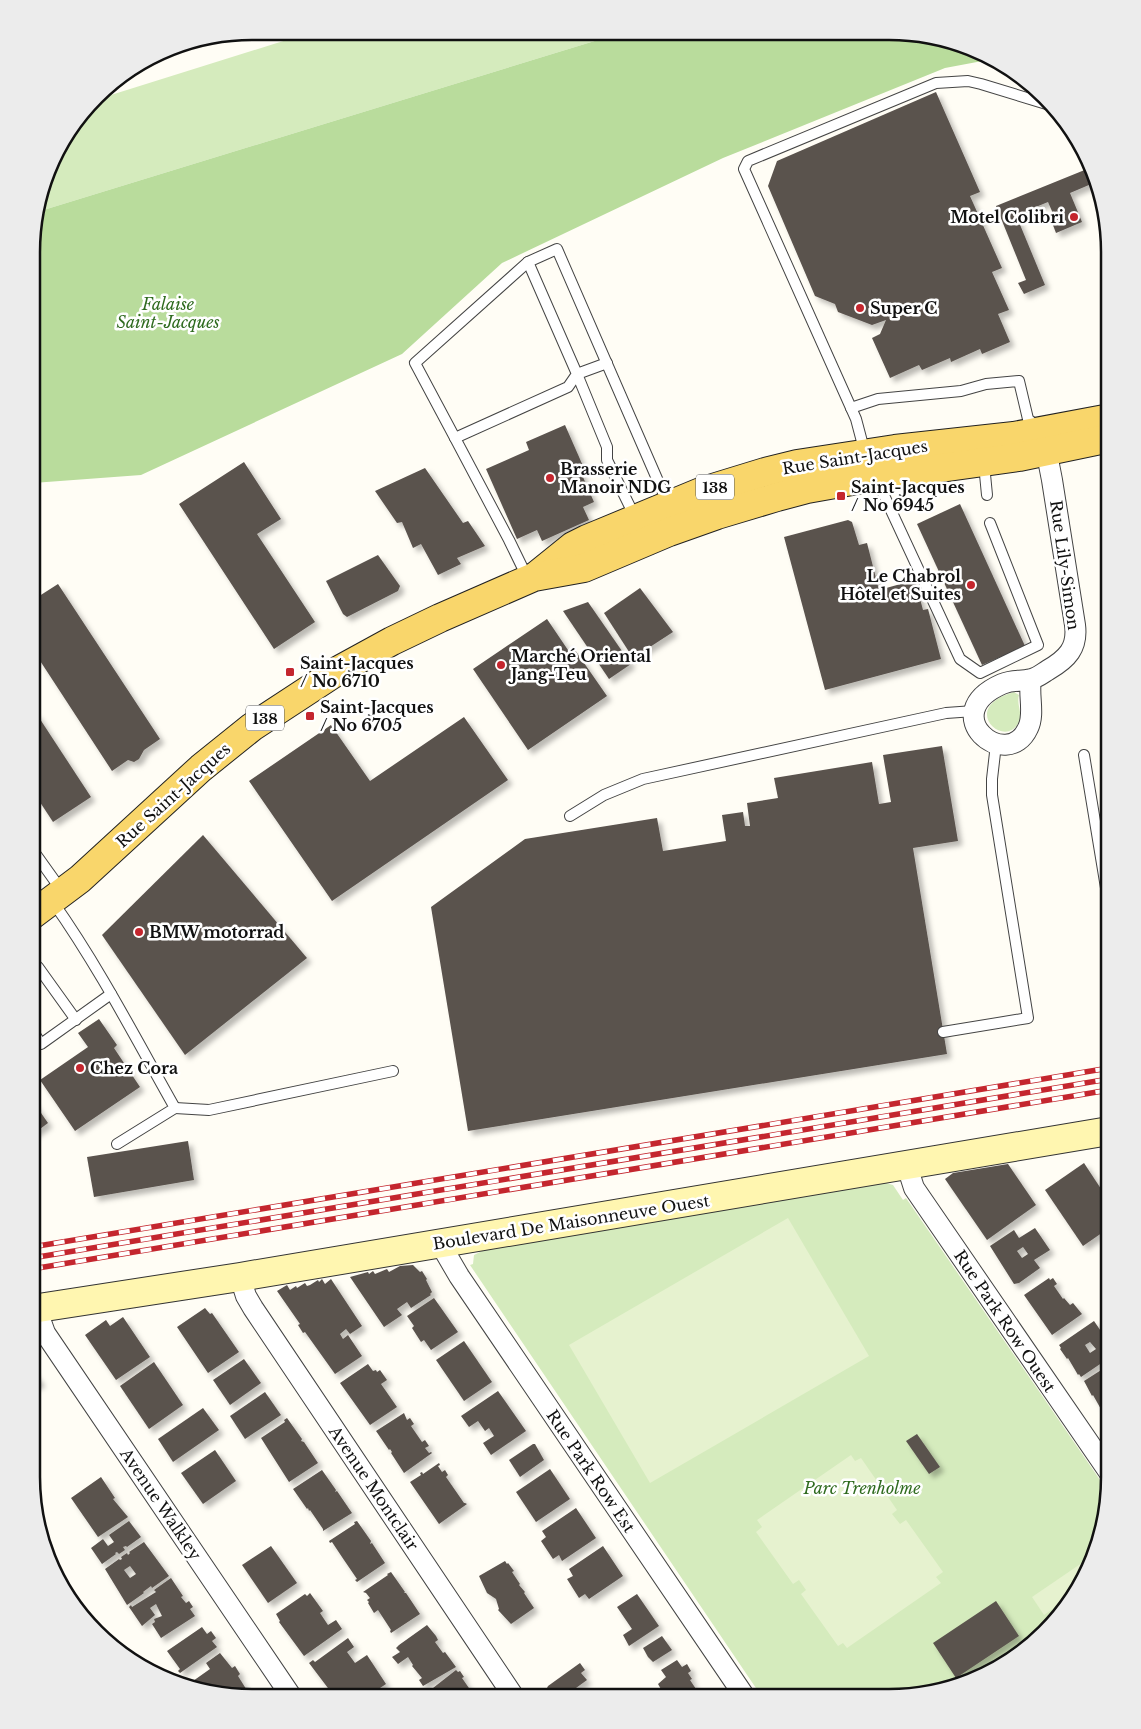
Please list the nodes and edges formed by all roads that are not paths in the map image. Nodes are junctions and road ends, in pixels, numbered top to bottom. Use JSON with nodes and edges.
{"nodes":[{"id":1,"x":1038,"y":101,"type":"edge"},
{"id":2,"x":528,"y":262,"type":"junction"},
{"id":3,"x":607,"y":363,"type":"junction"},
{"id":4,"x":577,"y":374,"type":"junction"},
{"id":5,"x":852,"y":408,"type":"junction"},
{"id":6,"x":1101,"y":421,"type":"edge"},
{"id":7,"x":455,"y":438,"type":"junction"},
{"id":8,"x":1101,"y":438,"type":"edge"},
{"id":9,"x":1045,"y":441,"type":"junction"},
{"id":10,"x":984,"y":462,"type":"junction"},
{"id":11,"x":869,"y":468,"type":"junction"},
{"id":12,"x":987,"y":495,"type":"dead end"},
{"id":13,"x":668,"y":505,"type":"junction"},
{"id":14,"x":990,"y":523,"type":"dead end"},
{"id":15,"x":641,"y":530,"type":"junction"},
{"id":16,"x":531,"y":578,"type":"junction"},
{"id":17,"x":1031,"y":679,"type":"junction"},
{"id":18,"x":974,"y":711,"type":"junction"},
{"id":19,"x":996,"y":744,"type":"junction"},
{"id":20,"x":1084,"y":755,"type":"dead end"},
{"id":21,"x":570,"y":816,"type":"dead end"},
{"id":22,"x":1101,"y":854,"type":"edge"},
{"id":23,"x":40,"y":874,"type":"edge"},
{"id":24,"x":49,"y":903,"type":"edge"},
{"id":25,"x":40,"y":970,"type":"edge"},
{"id":26,"x":111,"y":994,"type":"junction"},
{"id":27,"x":76,"y":1020,"type":"junction"},
{"id":28,"x":944,"y":1032,"type":"dead end"},
{"id":29,"x":40,"y":1042,"type":"edge"},
{"id":30,"x":393,"y":1072,"type":"dead end"},
{"id":31,"x":175,"y":1108,"type":"junction"},
{"id":32,"x":1101,"y":1133,"type":"edge"},
{"id":33,"x":117,"y":1144,"type":"dead end"},
{"id":34,"x":907,"y":1166,"type":"junction"},
{"id":35,"x":442,"y":1243,"type":"junction"},
{"id":36,"x":240,"y":1276,"type":"junction"},
{"id":37,"x":40,"y":1308,"type":"edge"},
{"id":38,"x":40,"y":1322,"type":"edge"},
{"id":39,"x":1101,"y":1460,"type":"edge"},
{"id":40,"x":286,"y":1689,"type":"edge"},
{"id":41,"x":509,"y":1689,"type":"edge"},
{"id":42,"x":740,"y":1689,"type":"edge"}],
"edges":[{"from":1,"to":5,"type":"lane"},
{"from":2,"to":3,"type":"lane"},
{"from":2,"to":4,"type":"lane"},
{"from":2,"to":7,"type":"lane"},
{"from":3,"to":4,"type":"lane"},
{"from":3,"to":13,"type":"lane"},
{"from":4,"to":7,"type":"lane"},
{"from":4,"to":15,"type":"lane"},
{"from":5,"to":9,"type":"lane"},
{"from":5,"to":11,"type":"lane"},
{"from":6,"to":9,"type":"main road","name":"Rue Saint-Jacques","number":"138"},
{"from":7,"to":16,"type":"lane"},
{"from":8,"to":9,"type":"main road","name":"Rue Saint-Jacques","number":"138"},
{"from":9,"to":10,"type":"main road","name":"Rue Saint-Jacques","number":"138"},
{"from":9,"to":11,"type":"main road","name":"Rue Saint-Jacques","number":"138"},
{"from":9,"to":17,"type":"street","name":"Rue Lily-Simon"},
{"from":10,"to":11,"type":"main road","name":"Rue Saint-Jacques","number":"138"},
{"from":10,"to":12,"type":"lane"},
{"from":11,"to":13,"type":"main road","name":"Rue Saint-Jacques","number":"138"},
{"from":11,"to":14,"type":"lane"},
{"from":11,"to":15,"type":"main road","name":"Rue Saint-Jacques","number":"138"},
{"from":13,"to":15,"type":"main road","name":"Rue Saint-Jacques","number":"138"},
{"from":15,"to":16,"type":"main road","name":"Rue Saint-Jacques","number":"138"},
{"from":16,"to":24,"type":"main road","name":"Rue Saint-Jacques","number":"138"},
{"from":17,"to":18,"type":"street"},
{"from":17,"to":19,"type":"street"},
{"from":18,"to":19,"type":"street"},
{"from":18,"to":21,"type":"lane"},
{"from":19,"to":28,"type":"lane"},
{"from":20,"to":22,"type":"lane"},
{"from":23,"to":24,"type":"lane"},
{"from":24,"to":26,"type":"lane"},
{"from":25,"to":27,"type":"lane"},
{"from":26,"to":27,"type":"lane"},
{"from":26,"to":31,"type":"lane"},
{"from":27,"to":29,"type":"lane"},
{"from":30,"to":31,"type":"lane"},
{"from":31,"to":33,"type":"lane"},
{"from":32,"to":34,"type":"street","name":"Boulevard De Maisonneuve Ouest"},
{"from":34,"to":35,"type":"street","name":"Boulevard De Maisonneuve Ouest"},
{"from":34,"to":39,"type":"street","name":"Rue Park Row Ouest"},
{"from":35,"to":36,"type":"street","name":"Boulevard De Maisonneuve Ouest"},
{"from":35,"to":42,"type":"street","name":"Rue Park Row Est"},
{"from":36,"to":37,"type":"street","name":"Boulevard De Maisonneuve Ouest"},
{"from":36,"to":41,"type":"street","name":"Avenue Montclair"},
{"from":38,"to":40,"type":"street","name":"Avenue Walkley"}]}
